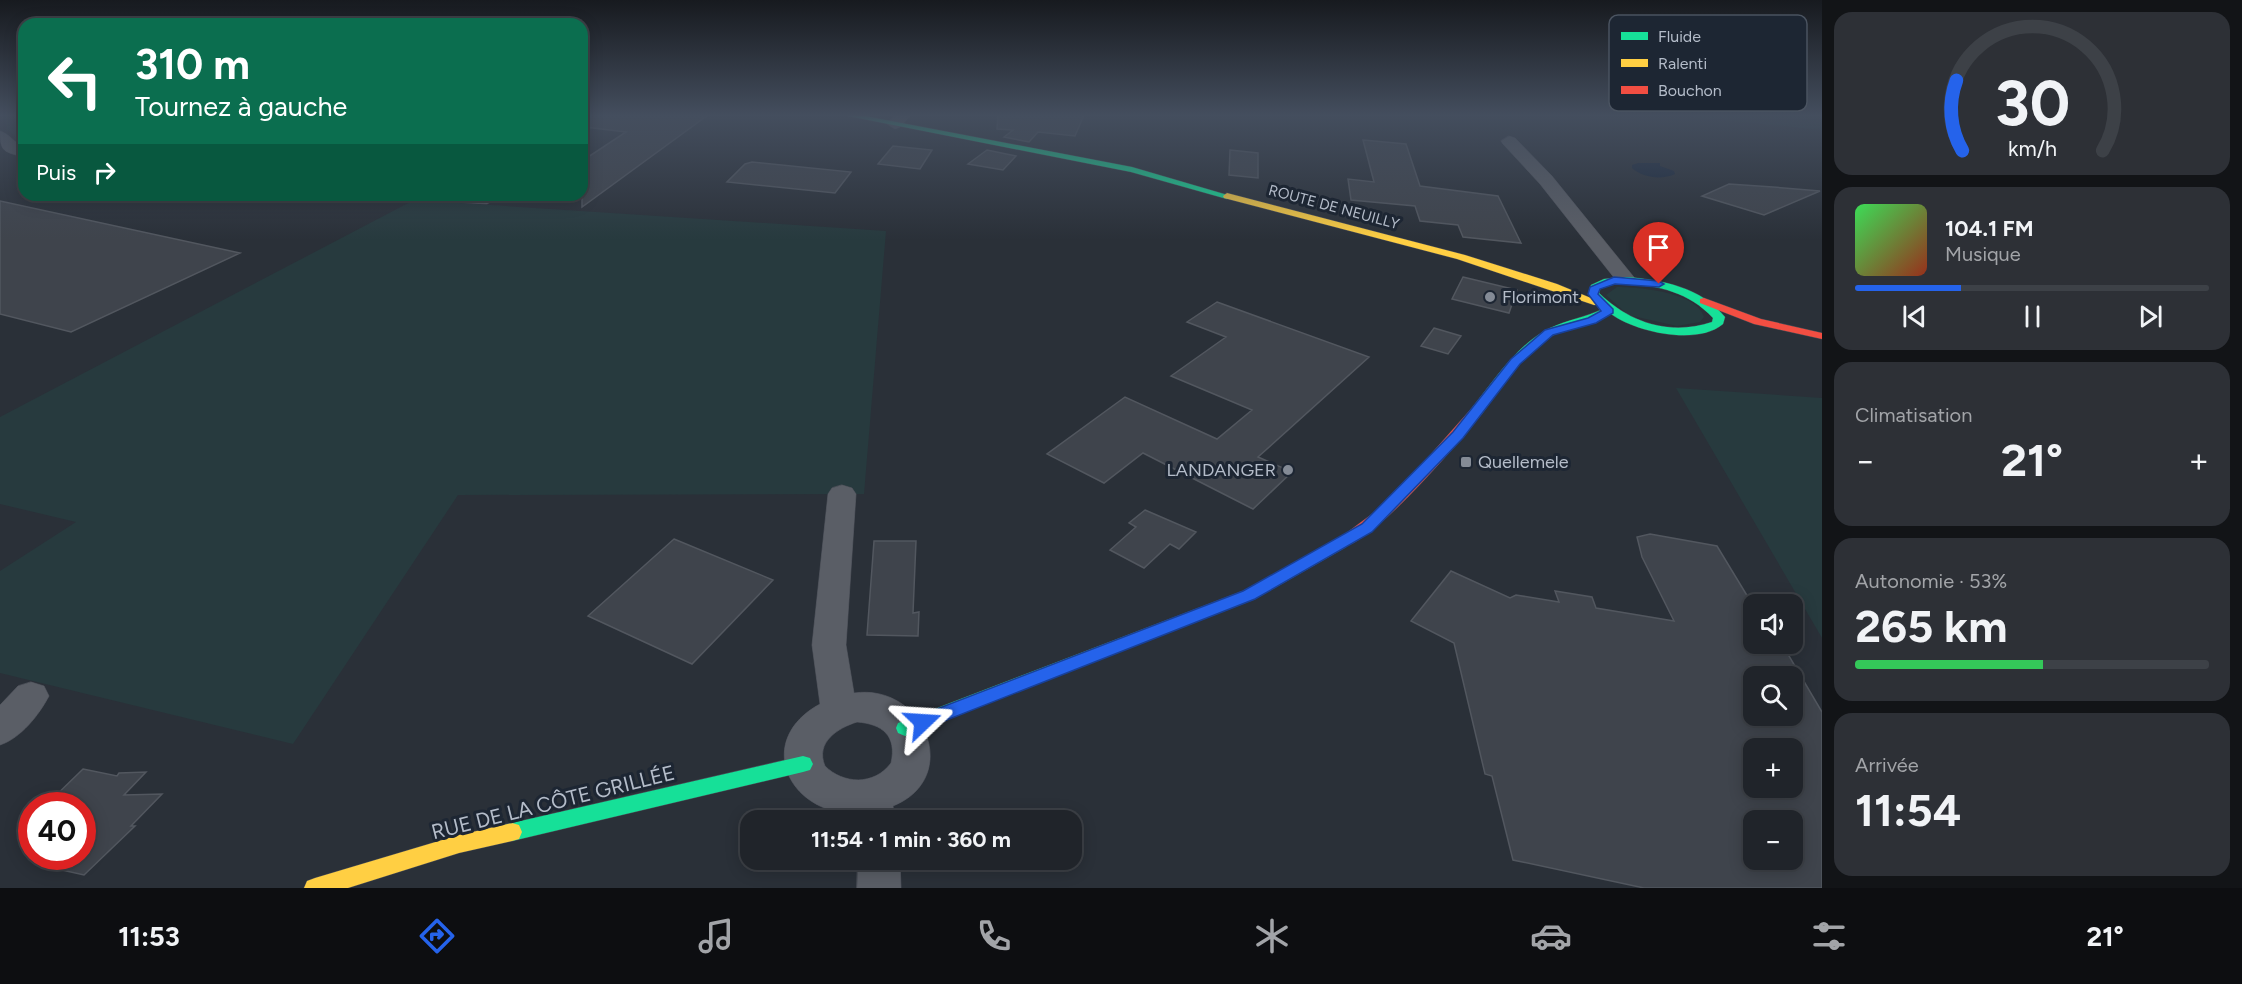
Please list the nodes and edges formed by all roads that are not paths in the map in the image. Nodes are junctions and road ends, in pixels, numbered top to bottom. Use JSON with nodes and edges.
{"nodes":[{"id":1,"x":1069,"y":156,"type":"edge"},
{"id":2,"x":1524,"y":156,"type":"edge"},
{"id":3,"x":1457,"y":257,"type":"junction"},
{"id":4,"x":1626,"y":280,"type":"junction"},
{"id":5,"x":1604,"y":282,"type":"junction"},
{"id":6,"x":1704,"y":301,"type":"junction"},
{"id":7,"x":1603,"y":307,"type":"junction"},
{"id":8,"x":1709,"y":329,"type":"junction"},
{"id":9,"x":1822,"y":336,"type":"edge"},
{"id":10,"x":1822,"y":344,"type":"edge"},
{"id":11,"x":842,"y":494,"type":"dead end"},
{"id":12,"x":31,"y":696,"type":"dead end"},
{"id":13,"x":839,"y":710,"type":"junction"},
{"id":14,"x":905,"y":728,"type":"junction"},
{"id":15,"x":0,"y":730,"type":"edge"},
{"id":16,"x":803,"y":764,"type":"junction"},
{"id":17,"x":873,"y":809,"type":"edge"},
{"id":18,"x":879,"y":870,"type":"edge"},
{"id":19,"x":315,"y":888,"type":"edge"},
{"id":20,"x":879,"y":888,"type":"edge"}],
"edges":[{"from":1,"to":3,"type":"main road","name":"ROUTE DE NEUILLY"},
{"from":2,"to":4,"type":"street"},
{"from":3,"to":5,"type":"main road"},
{"from":3,"to":7,"type":"main road","name":"ROUTE DE NEUILLY"},
{"from":4,"to":5,"type":"main road"},
{"from":4,"to":6,"type":"main road"},
{"from":5,"to":7,"type":"main road"},
{"from":6,"to":8,"type":"main road"},
{"from":6,"to":9,"type":"main road"},
{"from":7,"to":8,"type":"main road","name":"ROUTE DE NEUILLY"},
{"from":7,"to":14,"type":"main road"},
{"from":8,"to":10,"type":"main road","name":"ROUTE DE NEUILLY"},
{"from":11,"to":13,"type":"street"},
{"from":12,"to":15,"type":"street"},
{"from":13,"to":14,"type":"street"},
{"from":13,"to":16,"type":"street"},
{"from":14,"to":17,"type":"street"},
{"from":16,"to":17,"type":"street"},
{"from":16,"to":19,"type":"main road","name":"RUE DE LA CÔTE GRILLÉE"},
{"from":18,"to":20,"type":"street"}]}
